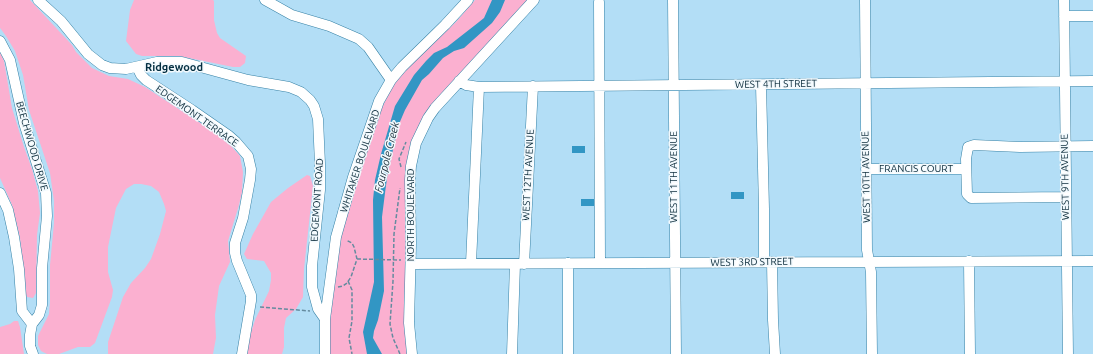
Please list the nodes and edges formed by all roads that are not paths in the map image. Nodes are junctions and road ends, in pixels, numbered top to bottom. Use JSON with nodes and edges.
{"nodes":[{"id":1,"x":38,"y":0,"type":"edge"},
{"id":2,"x":265,"y":0,"type":"edge"},
{"id":3,"x":468,"y":0,"type":"edge"},
{"id":4,"x":534,"y":0,"type":"edge"},
{"id":5,"x":673,"y":0,"type":"edge"},
{"id":6,"x":865,"y":0,"type":"edge"},
{"id":7,"x":1064,"y":0,"type":"edge"},
{"id":8,"x":599,"y":2,"type":"dead end"},
{"id":9,"x":1064,"y":16,"type":"junction"},
{"id":10,"x":1093,"y":16,"type":"edge"},
{"id":11,"x":0,"y":40,"type":"edge"},
{"id":12,"x":138,"y":68,"type":"junction"},
{"id":13,"x":392,"y":80,"type":"junction"},
{"id":14,"x":459,"y":81,"type":"junction"},
{"id":15,"x":1093,"y":81,"type":"edge"},
{"id":16,"x":1065,"y":82,"type":"junction"},
{"id":17,"x":865,"y":83,"type":"junction"},
{"id":18,"x":673,"y":85,"type":"junction"},
{"id":19,"x":761,"y":85,"type":"junction"},
{"id":20,"x":533,"y":86,"type":"junction"},
{"id":21,"x":599,"y":86,"type":"junction"},
{"id":22,"x":479,"y":87,"type":"junction"},
{"id":23,"x":1065,"y":146,"type":"junction"},
{"id":24,"x":1093,"y":146,"type":"edge"},
{"id":25,"x":866,"y":169,"type":"junction"},
{"id":26,"x":966,"y":169,"type":"junction"},
{"id":27,"x":0,"y":193,"type":"edge"},
{"id":28,"x":1066,"y":197,"type":"junction"},
{"id":29,"x":869,"y":261,"type":"junction"},
{"id":30,"x":969,"y":261,"type":"junction"},
{"id":31,"x":1066,"y":261,"type":"junction"},
{"id":32,"x":1093,"y":261,"type":"edge"},
{"id":33,"x":408,"y":262,"type":"junction"},
{"id":34,"x":768,"y":262,"type":"junction"},
{"id":35,"x":470,"y":263,"type":"junction"},
{"id":36,"x":568,"y":263,"type":"junction"},
{"id":37,"x":600,"y":263,"type":"junction"},
{"id":38,"x":675,"y":263,"type":"junction"},
{"id":39,"x":520,"y":264,"type":"junction"},
{"id":40,"x":325,"y":320,"type":"junction"},
{"id":41,"x":32,"y":324,"type":"junction"},
{"id":42,"x":33,"y":354,"type":"edge"},
{"id":43,"x":242,"y":354,"type":"edge"},
{"id":44,"x":325,"y":354,"type":"edge"},
{"id":45,"x":412,"y":354,"type":"edge"},
{"id":46,"x":512,"y":354,"type":"edge"},
{"id":47,"x":568,"y":354,"type":"edge"},
{"id":48,"x":676,"y":354,"type":"edge"},
{"id":49,"x":775,"y":354,"type":"edge"},
{"id":50,"x":872,"y":354,"type":"edge"},
{"id":51,"x":970,"y":354,"type":"edge"},
{"id":52,"x":1068,"y":354,"type":"edge"}],
"edges":[{"from":1,"to":12,"type":"street","name":"EDGEMONT ROAD"},
{"from":2,"to":13,"type":"street"},
{"from":3,"to":13,"type":"street","name":"WHITAKER BOULEVARD"},
{"from":4,"to":14,"type":"street","name":"NORTH BOULEVARD"},
{"from":5,"to":18,"type":"street","name":"WEST 11TH AVENUE"},
{"from":6,"to":17,"type":"street","name":"WEST 10TH AVENUE"},
{"from":7,"to":9,"type":"street","name":"WEST 9TH AVENUE"},
{"from":8,"to":21,"type":"street"},
{"from":9,"to":10,"type":"street"},
{"from":9,"to":16,"type":"street","name":"WEST 9TH AVENUE"},
{"from":11,"to":41,"type":"street","name":"BEECHWOOD DRIVE"},
{"from":12,"to":40,"type":"street","name":"EDGEMONT ROAD"},
{"from":12,"to":43,"type":"street","name":"EDGEMONT TERRACE"},
{"from":13,"to":40,"type":"street","name":"WHITAKER BOULEVARD"},
{"from":14,"to":22,"type":"street","name":"WEST 4TH STREET"},
{"from":14,"to":33,"type":"street","name":"NORTH BOULEVARD"},
{"from":15,"to":16,"type":"street","name":"WEST 4TH STREET"},
{"from":16,"to":17,"type":"street","name":"WEST 4TH STREET"},
{"from":16,"to":23,"type":"street","name":"WEST 9TH AVENUE"},
{"from":17,"to":19,"type":"street","name":"WEST 4TH STREET"},
{"from":17,"to":25,"type":"street","name":"WEST 10TH AVENUE"},
{"from":18,"to":19,"type":"street","name":"WEST 4TH STREET"},
{"from":18,"to":21,"type":"street","name":"WEST 4TH STREET"},
{"from":18,"to":38,"type":"street","name":"WEST 11TH AVENUE"},
{"from":19,"to":34,"type":"street"},
{"from":20,"to":21,"type":"street","name":"WEST 4TH STREET"},
{"from":20,"to":22,"type":"street","name":"WEST 4TH STREET"},
{"from":20,"to":39,"type":"street","name":"WEST 12TH AVENUE"},
{"from":21,"to":37,"type":"street"},
{"from":22,"to":35,"type":"street"},
{"from":23,"to":24,"type":"street"},
{"from":23,"to":26,"type":"street"},
{"from":23,"to":28,"type":"street","name":"WEST 9TH AVENUE"},
{"from":25,"to":26,"type":"street","name":"FRANCIS COURT"},
{"from":25,"to":29,"type":"street","name":"WEST 10TH AVENUE"},
{"from":26,"to":28,"type":"street"},
{"from":27,"to":41,"type":"street"},
{"from":28,"to":31,"type":"street","name":"WEST 9TH AVENUE"},
{"from":29,"to":30,"type":"street","name":"WEST 3RD STREET"},
{"from":29,"to":34,"type":"street","name":"WEST 3RD STREET"},
{"from":29,"to":50,"type":"street","name":"WEST 10TH AVENUE"},
{"from":30,"to":31,"type":"street","name":"WEST 3RD STREET"},
{"from":30,"to":51,"type":"street"},
{"from":31,"to":32,"type":"street","name":"WEST 3RD STREET"},
{"from":31,"to":52,"type":"street","name":"WEST 9TH AVENUE"},
{"from":33,"to":35,"type":"street","name":"WEST 3RD STREET"},
{"from":33,"to":45,"type":"street","name":"NORTH BOULEVARD"},
{"from":34,"to":38,"type":"street","name":"WEST 3RD STREET"},
{"from":34,"to":49,"type":"street"},
{"from":35,"to":39,"type":"street","name":"WEST 3RD STREET"},
{"from":36,"to":37,"type":"street","name":"WEST 3RD STREET"},
{"from":36,"to":39,"type":"street","name":"WEST 3RD STREET"},
{"from":36,"to":47,"type":"street"},
{"from":37,"to":38,"type":"street","name":"WEST 3RD STREET"},
{"from":38,"to":48,"type":"street","name":"WEST 11TH AVENUE"},
{"from":39,"to":46,"type":"street","name":"WEST 12TH AVENUE"},
{"from":40,"to":44,"type":"street","name":"WHITAKER BOULEVARD"},
{"from":41,"to":42,"type":"street"}]}
